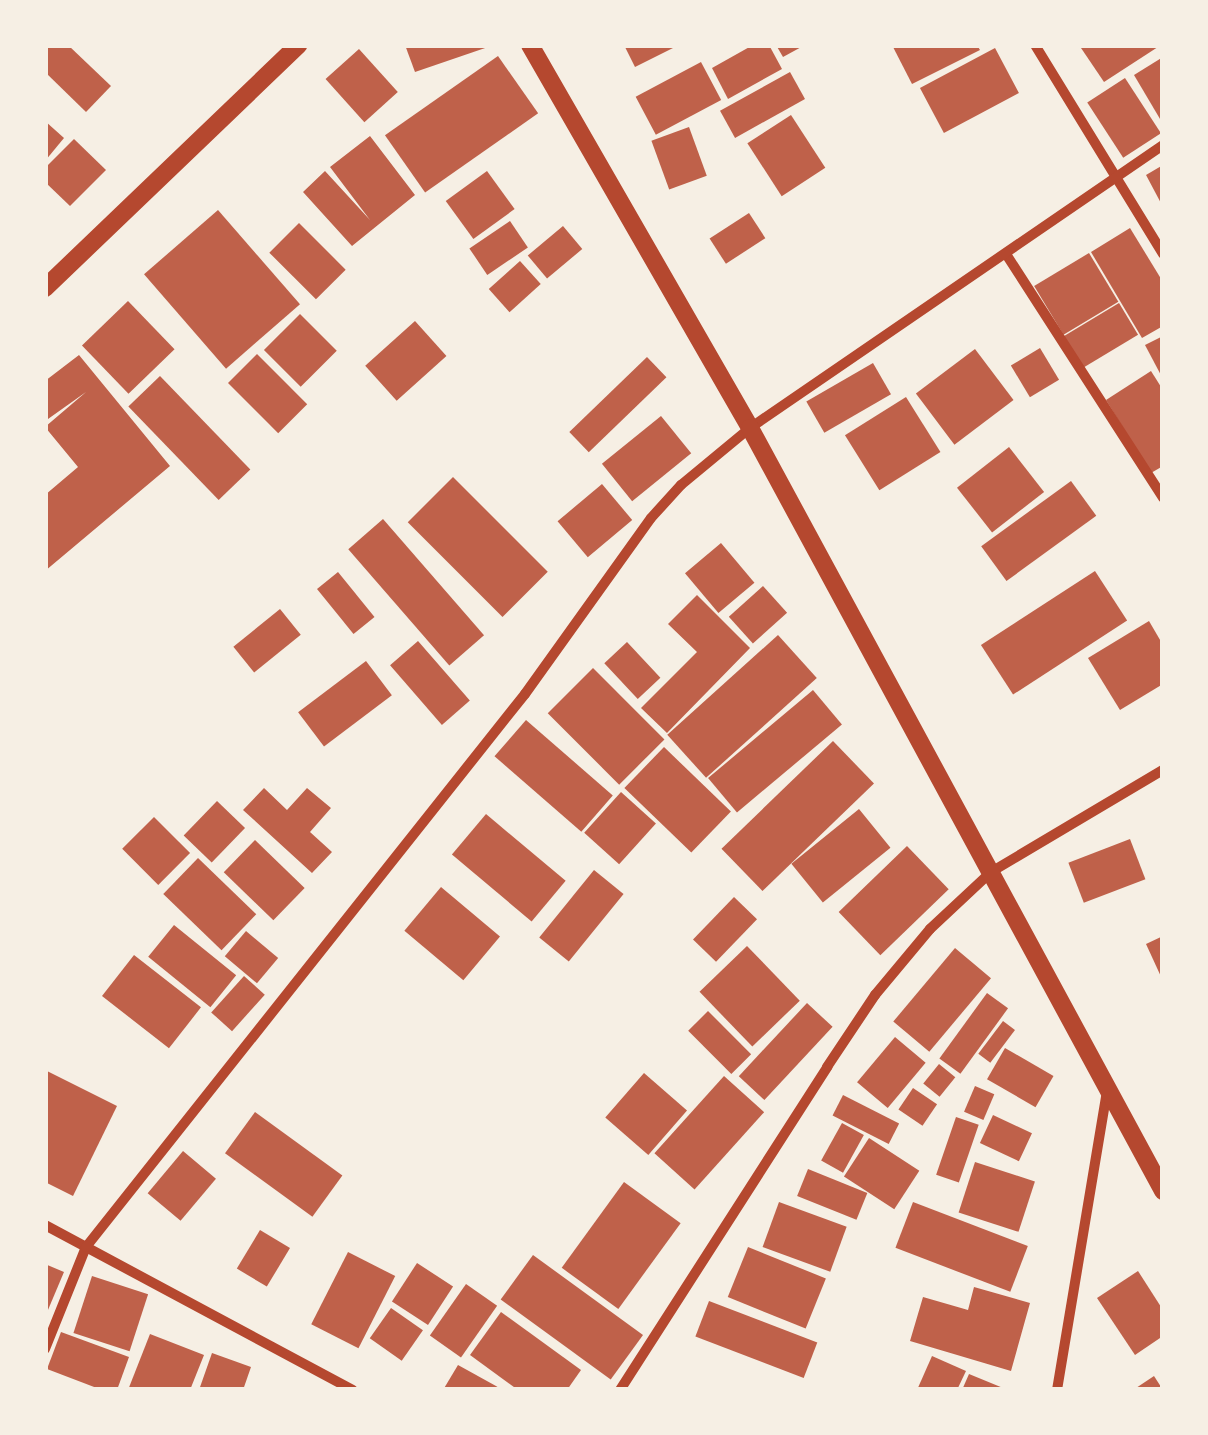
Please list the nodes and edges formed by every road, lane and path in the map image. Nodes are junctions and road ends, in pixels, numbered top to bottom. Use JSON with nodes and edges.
{"nodes":[{"id":1,"x":298,"y":45,"type":"edge"},
{"id":2,"x":530,"y":45,"type":"edge"},
{"id":3,"x":1034,"y":45,"type":"edge"},
{"id":4,"x":1163,"y":145,"type":"edge"},
{"id":5,"x":1116,"y":180,"type":"junction"},
{"id":6,"x":1006,"y":254,"type":"junction"},
{"id":7,"x":1163,"y":254,"type":"edge"},
{"id":8,"x":45,"y":288,"type":"edge"},
{"id":9,"x":750,"y":428,"type":"junction"},
{"id":10,"x":1163,"y":498,"type":"edge"},
{"id":11,"x":1163,"y":770,"type":"edge"},
{"id":12,"x":991,"y":872,"type":"junction"},
{"id":13,"x":1107,"y":1091,"type":"junction"},
{"id":14,"x":1163,"y":1191,"type":"edge"},
{"id":15,"x":45,"y":1225,"type":"edge"},
{"id":16,"x":86,"y":1247,"type":"junction"},
{"id":17,"x":45,"y":1349,"type":"edge"},
{"id":18,"x":353,"y":1390,"type":"edge"},
{"id":19,"x":620,"y":1390,"type":"edge"},
{"id":20,"x":1057,"y":1390,"type":"edge"}],
"edges":[{"from":1,"to":8,"type":"street"},
{"from":2,"to":9,"type":"street"},
{"from":3,"to":5,"type":"street"},
{"from":4,"to":5,"type":"street"},
{"from":5,"to":6,"type":"street"},
{"from":5,"to":7,"type":"street"},
{"from":6,"to":9,"type":"street"},
{"from":6,"to":10,"type":"street"},
{"from":9,"to":12,"type":"street"},
{"from":9,"to":16,"type":"street"},
{"from":11,"to":12,"type":"street"},
{"from":12,"to":13,"type":"street"},
{"from":12,"to":19,"type":"street"},
{"from":13,"to":14,"type":"street"},
{"from":13,"to":20,"type":"street"},
{"from":15,"to":16,"type":"street"},
{"from":16,"to":17,"type":"street"},
{"from":16,"to":18,"type":"street"}]}
